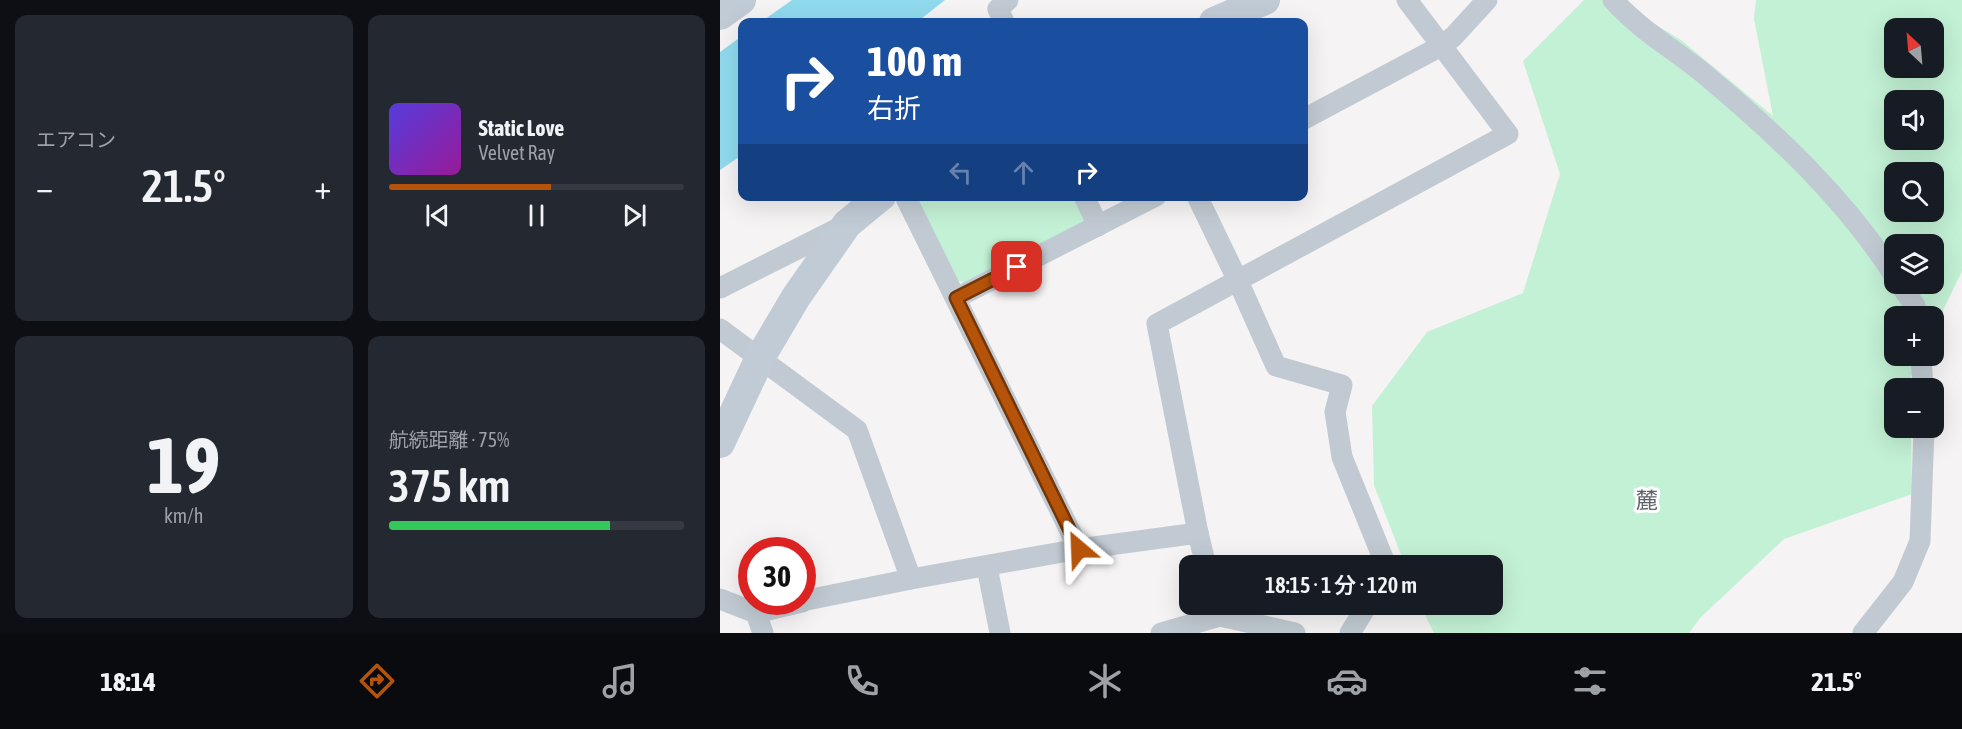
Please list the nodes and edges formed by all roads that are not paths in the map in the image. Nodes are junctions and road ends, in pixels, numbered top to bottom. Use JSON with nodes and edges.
{"nodes":[{"id":1,"x":741,"y":0,"type":"edge"},
{"id":2,"x":1008,"y":0,"type":"edge"},
{"id":3,"x":1265,"y":0,"type":"edge"},
{"id":4,"x":1407,"y":0,"type":"edge"},
{"id":5,"x":1487,"y":0,"type":"edge"},
{"id":6,"x":1613,"y":0,"type":"edge"},
{"id":7,"x":720,"y":15,"type":"edge"},
{"id":8,"x":1002,"y":18,"type":"edge"},
{"id":9,"x":1223,"y":18,"type":"edge"},
{"id":10,"x":1443,"y":45,"type":"junction"},
{"id":11,"x":1308,"y":117,"type":"edge"},
{"id":12,"x":874,"y":201,"type":"edge"},
{"id":13,"x":908,"y":201,"type":"edge"},
{"id":14,"x":1086,"y":201,"type":"edge"},
{"id":15,"x":1146,"y":201,"type":"edge"},
{"id":16,"x":1199,"y":201,"type":"edge"},
{"id":17,"x":847,"y":224,"type":"junction"},
{"id":18,"x":1098,"y":226,"type":"junction"},
{"id":19,"x":1884,"y":259,"type":"edge"},
{"id":20,"x":1238,"y":281,"type":"junction"},
{"id":21,"x":720,"y":288,"type":"edge"},
{"id":22,"x":956,"y":298,"type":"junction"},
{"id":23,"x":720,"y":329,"type":"edge"},
{"id":24,"x":760,"y":358,"type":"junction"},
{"id":25,"x":1924,"y":438,"type":"edge"},
{"id":26,"x":720,"y":443,"type":"edge"},
{"id":27,"x":1198,"y":533,"type":"junction"},
{"id":28,"x":1079,"y":549,"type":"junction"},
{"id":29,"x":1203,"y":555,"type":"edge"},
{"id":30,"x":1382,"y":555,"type":"edge"},
{"id":31,"x":987,"y":567,"type":"junction"},
{"id":32,"x":911,"y":579,"type":"junction"},
{"id":33,"x":816,"y":598,"type":"edge"},
{"id":34,"x":720,"y":599,"type":"edge"},
{"id":35,"x":775,"y":615,"type":"edge"},
{"id":36,"x":1361,"y":615,"type":"edge"},
{"id":37,"x":1220,"y":618,"type":"edge"},
{"id":38,"x":759,"y":623,"type":"edge"},
{"id":39,"x":1000,"y":633,"type":"edge"},
{"id":40,"x":1161,"y":633,"type":"edge"},
{"id":41,"x":1295,"y":633,"type":"edge"},
{"id":42,"x":1350,"y":633,"type":"edge"},
{"id":43,"x":1863,"y":633,"type":"edge"}],
"edges":[{"from":1,"to":7,"type":"street"},
{"from":2,"to":8,"type":"street"},
{"from":3,"to":9,"type":"street"},
{"from":4,"to":10,"type":"street"},
{"from":5,"to":10,"type":"street"},
{"from":6,"to":19,"type":"street"},
{"from":10,"to":11,"type":"street"},
{"from":10,"to":20,"type":"street"},
{"from":12,"to":17,"type":"street"},
{"from":13,"to":22,"type":"street"},
{"from":14,"to":18,"type":"street"},
{"from":15,"to":18,"type":"street"},
{"from":16,"to":20,"type":"street"},
{"from":17,"to":21,"type":"street"},
{"from":17,"to":24,"type":"street"},
{"from":18,"to":22,"type":"street"},
{"from":20,"to":27,"type":"street"},
{"from":20,"to":30,"type":"street"},
{"from":22,"to":28,"type":"street"},
{"from":23,"to":24,"type":"street"},
{"from":24,"to":26,"type":"street"},
{"from":24,"to":32,"type":"street"},
{"from":25,"to":43,"type":"street"},
{"from":27,"to":28,"type":"street"},
{"from":27,"to":29,"type":"street"},
{"from":28,"to":31,"type":"street"},
{"from":31,"to":32,"type":"street"},
{"from":31,"to":39,"type":"street"},
{"from":32,"to":33,"type":"street"},
{"from":34,"to":38,"type":"street"},
{"from":35,"to":38,"type":"street"},
{"from":36,"to":42,"type":"street"},
{"from":37,"to":40,"type":"street"},
{"from":37,"to":41,"type":"street"}]}
